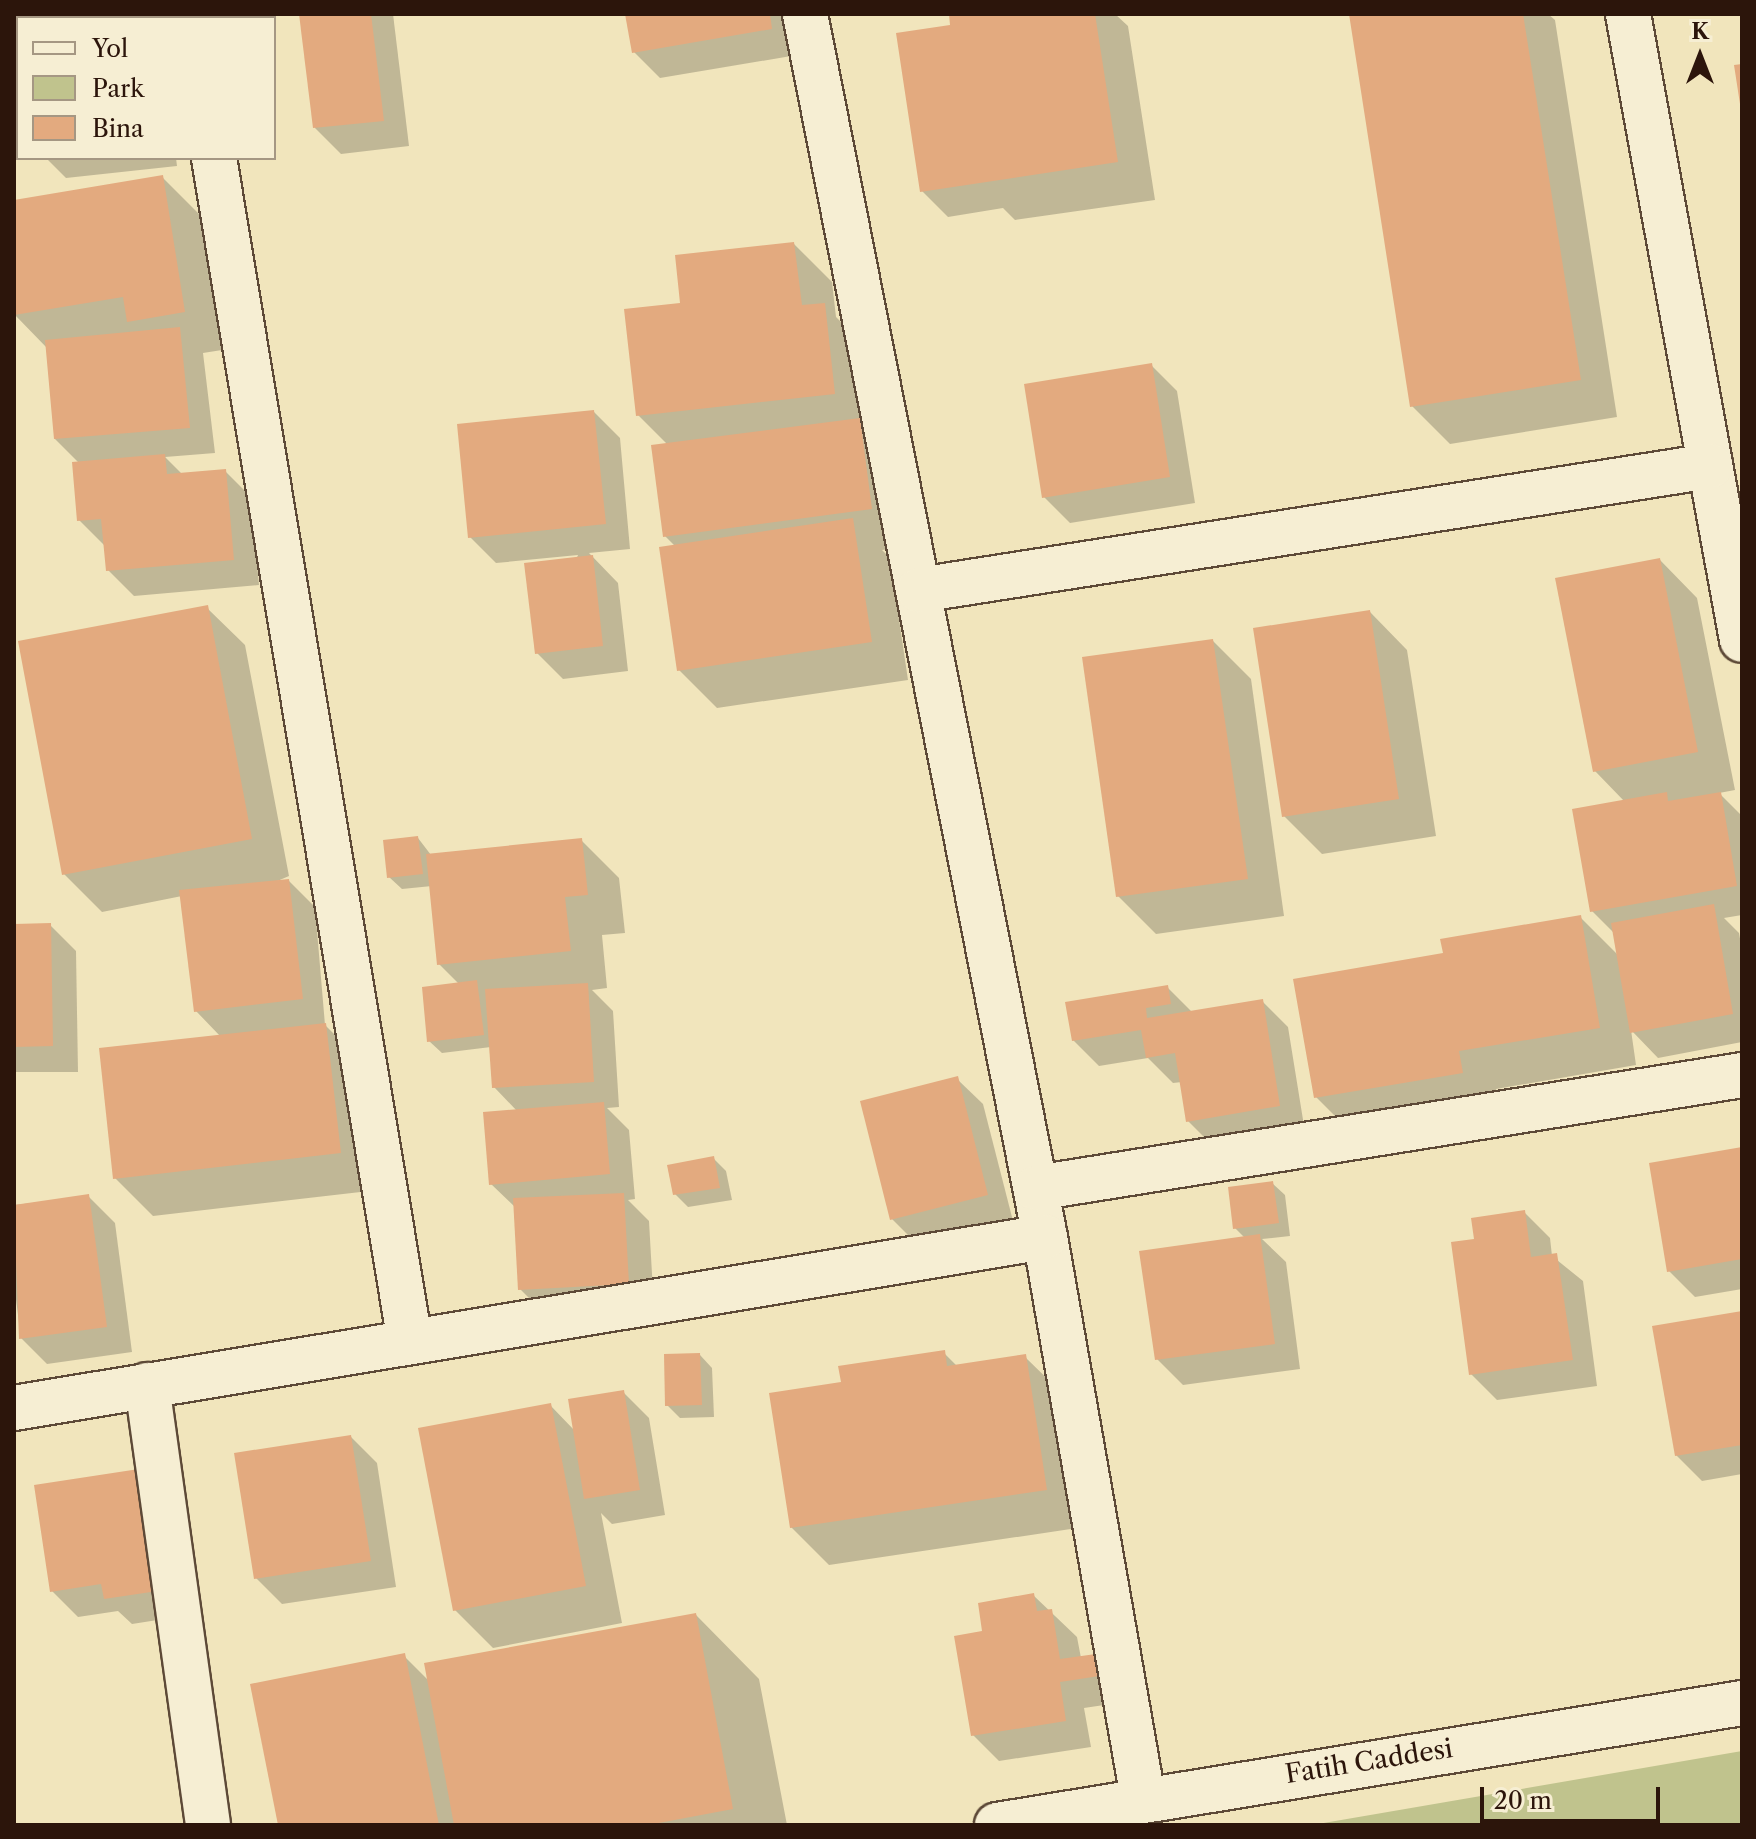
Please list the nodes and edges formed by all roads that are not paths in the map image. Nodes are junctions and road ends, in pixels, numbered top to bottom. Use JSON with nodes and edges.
{"nodes":[{"id":1,"x":805,"y":14,"type":"edge"},
{"id":2,"x":1628,"y":14,"type":"edge"},
{"id":3,"x":214,"y":160,"type":"edge"},
{"id":4,"x":1710,"y":466,"type":"junction"},
{"id":5,"x":919,"y":590,"type":"junction"},
{"id":6,"x":1742,"y":640,"type":"edge"},
{"id":7,"x":1742,"y":1075,"type":"edge"},
{"id":8,"x":1036,"y":1188,"type":"junction"},
{"id":9,"x":1045,"y":1237,"type":"junction"},
{"id":10,"x":410,"y":1342,"type":"junction"},
{"id":11,"x":147,"y":1385,"type":"junction"},
{"id":12,"x":14,"y":1408,"type":"edge"},
{"id":13,"x":1742,"y":1703,"type":"edge"},
{"id":14,"x":1143,"y":1798,"type":"junction"},
{"id":15,"x":208,"y":1825,"type":"edge"},
{"id":16,"x":997,"y":1825,"type":"edge"}],
"edges":[{"from":1,"to":5,"type":"street"},
{"from":2,"to":4,"type":"street"},
{"from":3,"to":10,"type":"street"},
{"from":4,"to":5,"type":"street"},
{"from":4,"to":6,"type":"street"},
{"from":5,"to":8,"type":"street"},
{"from":7,"to":8,"type":"street"},
{"from":8,"to":9,"type":"street"},
{"from":9,"to":10,"type":"street"},
{"from":9,"to":14,"type":"street"},
{"from":10,"to":11,"type":"street"},
{"from":11,"to":12,"type":"street"},
{"from":11,"to":15,"type":"street"},
{"from":13,"to":14,"type":"street","name":"Fatih Caddesi"},
{"from":14,"to":16,"type":"street","name":"Fatih Caddesi"}]}
